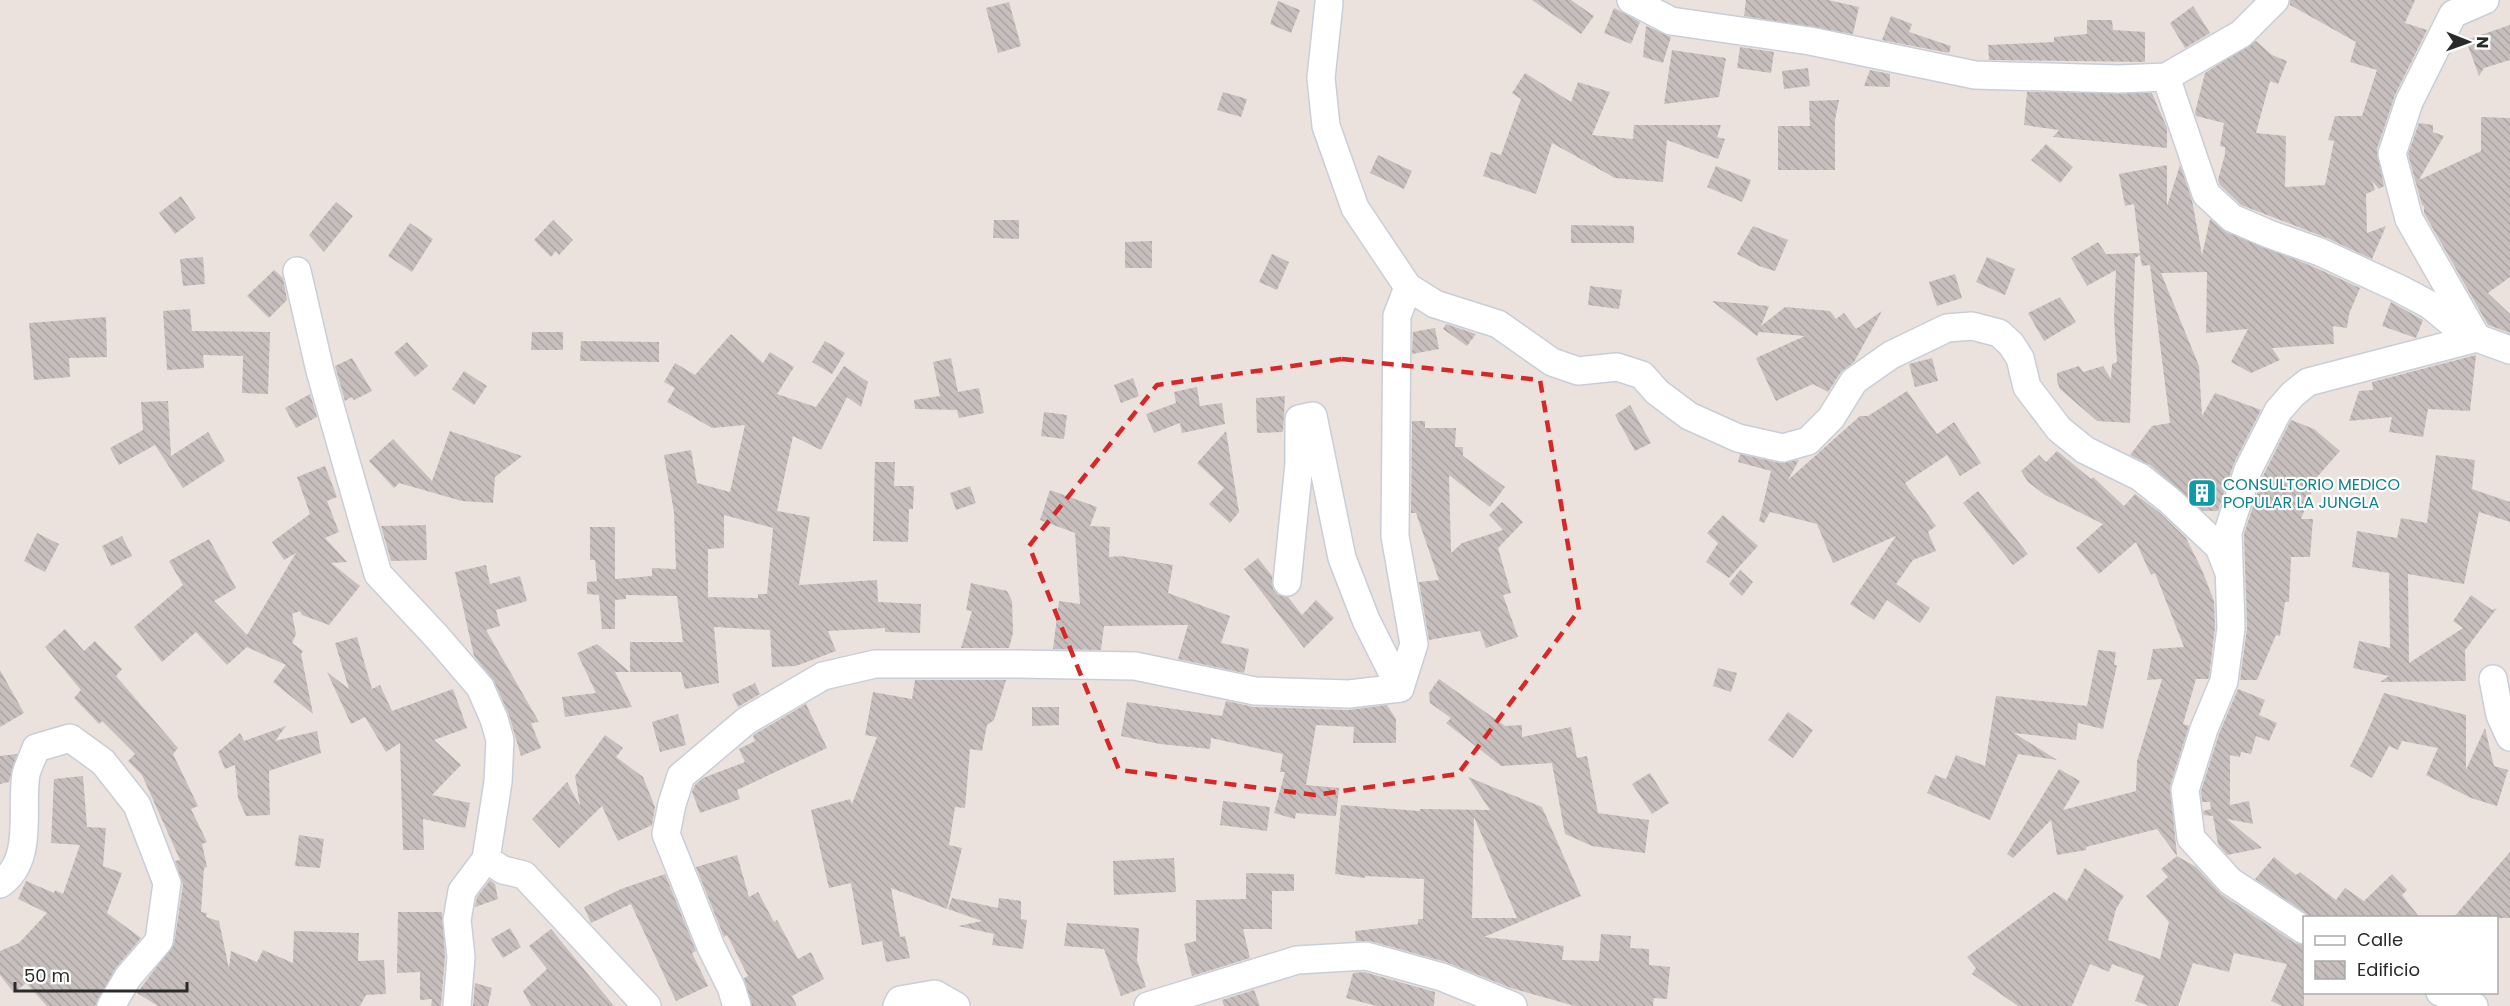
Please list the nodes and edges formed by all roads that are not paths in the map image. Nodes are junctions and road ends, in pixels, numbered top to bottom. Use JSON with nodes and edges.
{"nodes":[{"id":1,"x":1631,"y":0,"type":"edge"},
{"id":2,"x":2275,"y":0,"type":"edge"},
{"id":3,"x":2485,"y":0,"type":"edge"},
{"id":4,"x":1329,"y":3,"type":"dead end"},
{"id":5,"x":2166,"y":77,"type":"junction"},
{"id":6,"x":297,"y":271,"type":"dead end"},
{"id":7,"x":1408,"y":287,"type":"junction"},
{"id":8,"x":2477,"y":338,"type":"junction"},
{"id":9,"x":2510,"y":350,"type":"edge"},
{"id":10,"x":2228,"y":570,"type":"junction"},
{"id":11,"x":1287,"y":582,"type":"dead end"},
{"id":12,"x":2493,"y":679,"type":"dead end"},
{"id":13,"x":1400,"y":688,"type":"junction"},
{"id":14,"x":2510,"y":737,"type":"edge"},
{"id":15,"x":486,"y":859,"type":"junction"},
{"id":16,"x":0,"y":884,"type":"edge"},
{"id":17,"x":2303,"y":929,"type":"edge"},
{"id":18,"x":2443,"y":994,"type":"edge"},
{"id":19,"x":111,"y":1006,"type":"edge"},
{"id":20,"x":457,"y":1006,"type":"edge"},
{"id":21,"x":647,"y":1006,"type":"edge"},
{"id":22,"x":737,"y":1006,"type":"edge"},
{"id":23,"x":897,"y":1006,"type":"edge"},
{"id":24,"x":956,"y":1006,"type":"edge"},
{"id":25,"x":1148,"y":1006,"type":"edge"},
{"id":26,"x":1514,"y":1006,"type":"edge"},
{"id":27,"x":2474,"y":1006,"type":"edge"}],
"edges":[{"from":1,"to":5,"type":"street"},
{"from":2,"to":5,"type":"street"},
{"from":3,"to":8,"type":"street"},
{"from":4,"to":7,"type":"street"},
{"from":5,"to":8,"type":"street"},
{"from":6,"to":15,"type":"street"},
{"from":7,"to":10,"type":"street"},
{"from":7,"to":13,"type":"street"},
{"from":8,"to":9,"type":"street"},
{"from":8,"to":10,"type":"street"},
{"from":10,"to":17,"type":"street"},
{"from":11,"to":13,"type":"street"},
{"from":12,"to":14,"type":"street"},
{"from":13,"to":22,"type":"street"},
{"from":15,"to":20,"type":"street"},
{"from":15,"to":21,"type":"street"},
{"from":16,"to":19,"type":"street"},
{"from":18,"to":27,"type":"street"},
{"from":23,"to":24,"type":"street"},
{"from":25,"to":26,"type":"street"}]}
